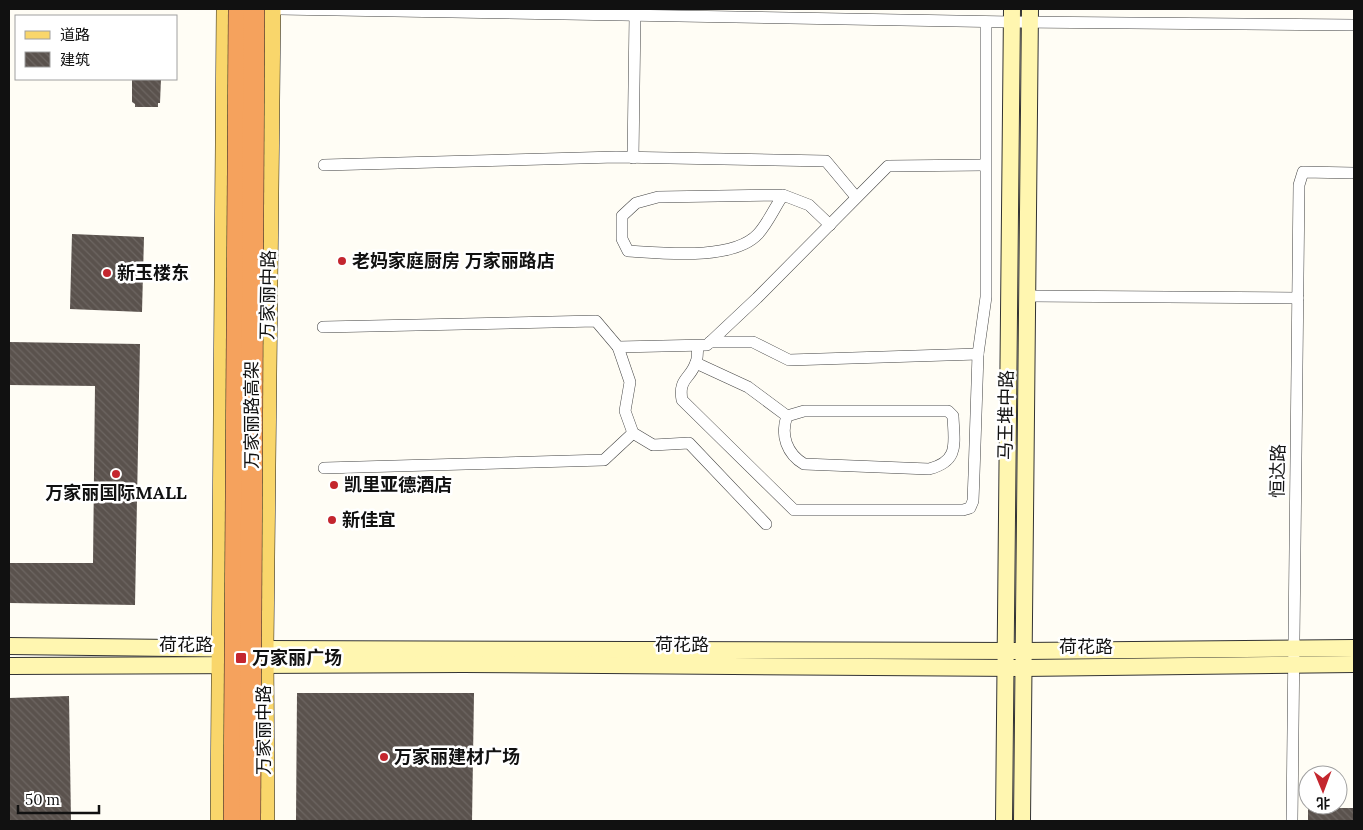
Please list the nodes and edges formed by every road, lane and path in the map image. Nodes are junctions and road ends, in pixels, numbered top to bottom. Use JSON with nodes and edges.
{"nodes":[{"id":1,"x":226,"y":9,"type":"edge"},
{"id":2,"x":239,"y":9,"type":"edge"},
{"id":3,"x":254,"y":9,"type":"edge"},
{"id":4,"x":272,"y":9,"type":"edge"},
{"id":5,"x":279,"y":9,"type":"edge"},
{"id":6,"x":413,"y":10,"type":"edge"},
{"id":7,"x":653,"y":12,"type":"edge"},
{"id":8,"x":635,"y":15,"type":"junction"},
{"id":9,"x":1012,"y":15,"type":"edge"},
{"id":10,"x":1030,"y":16,"type":"edge"},
{"id":11,"x":986,"y":22,"type":"junction"},
{"id":12,"x":1354,"y":25,"type":"edge"},
{"id":13,"x":633,"y":158,"type":"junction"},
{"id":14,"x":324,"y":165,"type":"dead end"},
{"id":15,"x":984,"y":165,"type":"junction"},
{"id":16,"x":1354,"y":173,"type":"edge"},
{"id":17,"x":783,"y":195,"type":"junction"},
{"id":18,"x":856,"y":197,"type":"junction"},
{"id":19,"x":830,"y":225,"type":"junction"},
{"id":20,"x":1027,"y":296,"type":"junction"},
{"id":21,"x":1298,"y":298,"type":"junction"},
{"id":22,"x":323,"y":327,"type":"dead end"},
{"id":23,"x":710,"y":342,"type":"junction"},
{"id":24,"x":698,"y":346,"type":"junction"},
{"id":25,"x":618,"y":348,"type":"junction"},
{"id":26,"x":978,"y":354,"type":"junction"},
{"id":27,"x":696,"y":363,"type":"junction"},
{"id":28,"x":787,"y":416,"type":"junction"},
{"id":29,"x":633,"y":433,"type":"junction"},
{"id":30,"x":324,"y":468,"type":"dead end"},
{"id":31,"x":766,"y":524,"type":"dead end"},
{"id":32,"x":9,"y":646,"type":"edge"},
{"id":33,"x":1354,"y":648,"type":"edge"},
{"id":34,"x":1005,"y":651,"type":"junction"},
{"id":35,"x":1023,"y":651,"type":"junction"},
{"id":36,"x":221,"y":657,"type":"junction"},
{"id":37,"x":264,"y":657,"type":"junction"},
{"id":38,"x":1292,"y":658,"type":"junction"},
{"id":39,"x":1354,"y":664,"type":"edge"},
{"id":40,"x":9,"y":666,"type":"edge"},
{"id":41,"x":1005,"y":668,"type":"junction"},
{"id":42,"x":1023,"y":668,"type":"junction"},
{"id":43,"x":220,"y":821,"type":"edge"},
{"id":44,"x":234,"y":821,"type":"edge"},
{"id":45,"x":250,"y":821,"type":"edge"},
{"id":46,"x":265,"y":821,"type":"edge"},
{"id":47,"x":1004,"y":821,"type":"edge"},
{"id":48,"x":1022,"y":821,"type":"edge"},
{"id":49,"x":1292,"y":821,"type":"edge"}],
"edges":[{"from":1,"to":36,"type":"main road"},
{"from":2,"to":44,"type":"highway","name":"万家丽路高架","bridge":true},
{"from":3,"to":45,"type":"highway","name":"万家丽路高架","bridge":true},
{"from":4,"to":37,"type":"main road","name":"万家丽中路"},
{"from":5,"to":6,"type":"street"},
{"from":6,"to":8,"type":"street"},
{"from":7,"to":8,"type":"street"},
{"from":7,"to":11,"type":"street"},
{"from":8,"to":13,"type":"street"},
{"from":9,"to":10,"type":"street"},
{"from":9,"to":11,"type":"street"},
{"from":9,"to":34,"type":"main road","name":"马王堆中路"},
{"from":10,"to":12,"type":"street"},
{"from":10,"to":20,"type":"main road","name":"马王堆中路"},
{"from":11,"to":15,"type":"street"},
{"from":13,"to":14,"type":"street"},
{"from":13,"to":18,"type":"street"},
{"from":15,"to":18,"type":"street"},
{"from":15,"to":26,"type":"street"},
{"from":16,"to":21,"type":"street","name":"恒达路"},
{"from":17,"to":17,"type":"street"},
{"from":17,"to":19,"type":"street"},
{"from":18,"to":19,"type":"street"},
{"from":19,"to":23,"type":"street"},
{"from":20,"to":21,"type":"street"},
{"from":20,"to":35,"type":"main road","name":"马王堆中路"},
{"from":21,"to":38,"type":"street","name":"恒达路"},
{"from":22,"to":25,"type":"street"},
{"from":23,"to":24,"type":"street"},
{"from":23,"to":26,"type":"street"},
{"from":24,"to":25,"type":"street"},
{"from":24,"to":27,"type":"street"},
{"from":25,"to":29,"type":"street"},
{"from":26,"to":27,"type":"street"},
{"from":27,"to":28,"type":"street"},
{"from":28,"to":28,"type":"street"},
{"from":29,"to":30,"type":"street"},
{"from":29,"to":31,"type":"street"},
{"from":32,"to":36,"type":"main road","name":"荷花路"},
{"from":33,"to":38,"type":"main road","name":"荷花路"},
{"from":34,"to":35,"type":"main road","name":"荷花路"},
{"from":34,"to":37,"type":"main road","name":"荷花路"},
{"from":34,"to":41,"type":"main road","name":"马王堆中路"},
{"from":35,"to":38,"type":"main road","name":"荷花路"},
{"from":35,"to":42,"type":"main road","name":"马王堆中路"},
{"from":36,"to":37,"type":"main road","name":"荷花路"},
{"from":36,"to":40,"type":"main road","name":"荷花路"},
{"from":36,"to":43,"type":"main road"},
{"from":37,"to":41,"type":"main road","name":"荷花路"},
{"from":37,"to":46,"type":"main road","name":"万家丽中路"},
{"from":38,"to":39,"type":"main road","name":"荷花路"},
{"from":38,"to":42,"type":"main road","name":"荷花路"},
{"from":38,"to":49,"type":"street","name":"恒达路"},
{"from":41,"to":42,"type":"main road","name":"荷花路"},
{"from":41,"to":47,"type":"main road","name":"马王堆中路"},
{"from":42,"to":48,"type":"main road","name":"马王堆中路"}]}
